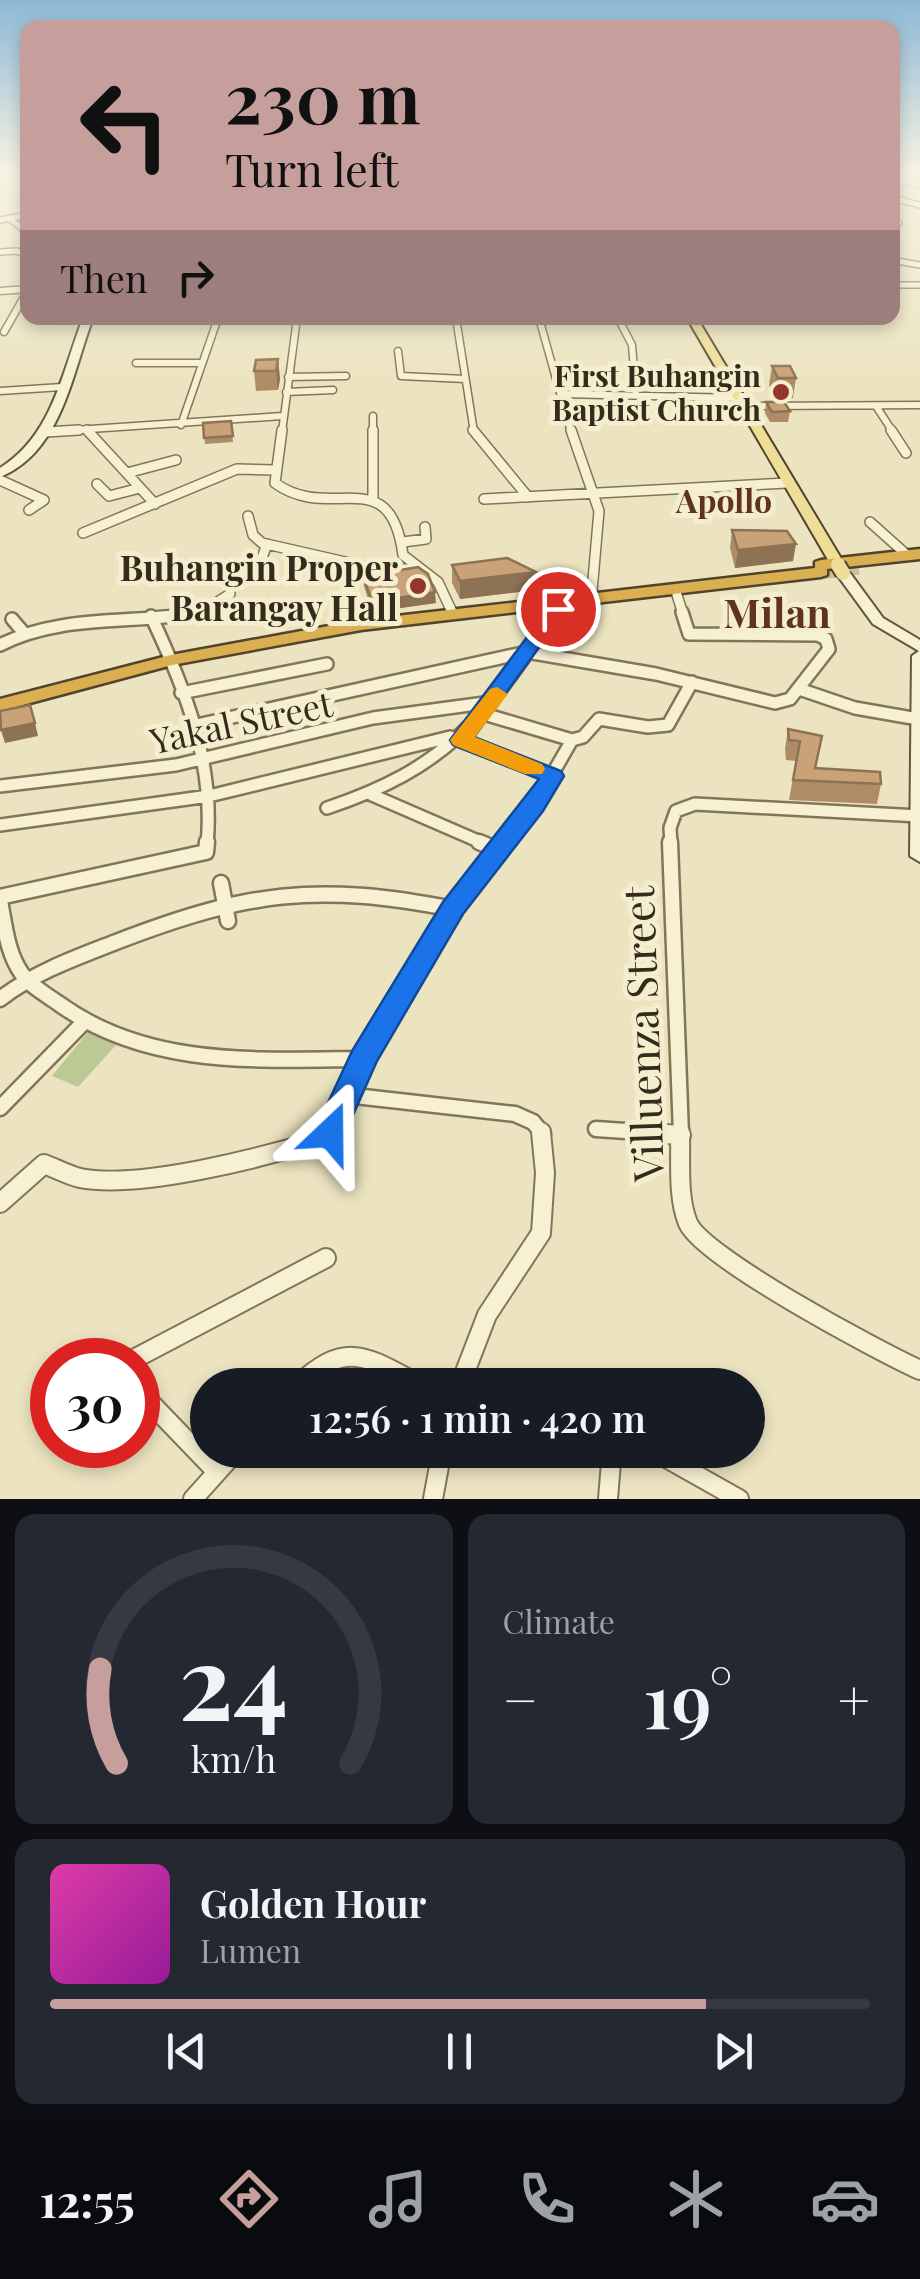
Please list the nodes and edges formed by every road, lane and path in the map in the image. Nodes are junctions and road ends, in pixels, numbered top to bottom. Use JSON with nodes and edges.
{"nodes":[{"id":1,"x":20,"y":304,"type":"edge"},
{"id":2,"x":85,"y":325,"type":"edge"},
{"id":3,"x":216,"y":325,"type":"edge"},
{"id":4,"x":296,"y":325,"type":"edge"},
{"id":5,"x":457,"y":325,"type":"edge"},
{"id":6,"x":541,"y":325,"type":"edge"},
{"id":7,"x":622,"y":325,"type":"edge"},
{"id":8,"x":696,"y":325,"type":"edge"},
{"id":9,"x":4,"y":332,"type":"dead end"},
{"id":10,"x":398,"y":350,"type":"dead end"},
{"id":11,"x":136,"y":363,"type":"dead end"},
{"id":12,"x":202,"y":364,"type":"junction"},
{"id":13,"x":326,"y":366,"type":"dead end"},
{"id":14,"x":323,"y":376,"type":"junction"},
{"id":15,"x":346,"y":376,"type":"dead end"},
{"id":16,"x":288,"y":377,"type":"junction"},
{"id":17,"x":465,"y":379,"type":"junction"},
{"id":18,"x":62,"y":387,"type":"junction"},
{"id":19,"x":333,"y":390,"type":"dead end"},
{"id":20,"x":0,"y":391,"type":"edge"},
{"id":21,"x":286,"y":392,"type":"junction"},
{"id":22,"x":561,"y":394,"type":"junction"},
{"id":23,"x":636,"y":394,"type":"junction"},
{"id":24,"x":741,"y":402,"type":"junction"},
{"id":25,"x":920,"y":405,"type":"edge"},
{"id":26,"x":876,"y":406,"type":"junction"},
{"id":27,"x":282,"y":416,"type":"junction"},
{"id":28,"x":373,"y":416,"type":"dead end"},
{"id":29,"x":181,"y":425,"type":"junction"},
{"id":30,"x":88,"y":430,"type":"junction"},
{"id":31,"x":46,"y":432,"type":"junction"},
{"id":32,"x":906,"y":453,"type":"dead end"},
{"id":33,"x":176,"y":460,"type":"dead end"},
{"id":34,"x":275,"y":470,"type":"junction"},
{"id":35,"x":127,"y":474,"type":"junction"},
{"id":36,"x":0,"y":477,"type":"edge"},
{"id":37,"x":787,"y":482,"type":"junction"},
{"id":38,"x":97,"y":484,"type":"dead end"},
{"id":39,"x":140,"y":488,"type":"junction"},
{"id":40,"x":594,"y":493,"type":"junction"},
{"id":41,"x":528,"y":497,"type":"junction"},
{"id":42,"x":372,"y":498,"type":"junction"},
{"id":43,"x":484,"y":499,"type":"dead end"},
{"id":44,"x":155,"y":504,"type":"junction"},
{"id":45,"x":29,"y":510,"type":"dead end"},
{"id":46,"x":136,"y":512,"type":"junction"},
{"id":47,"x":248,"y":516,"type":"dead end"},
{"id":48,"x":154,"y":520,"type":"dead end"},
{"id":49,"x":870,"y":522,"type":"dead end"},
{"id":50,"x":425,"y":527,"type":"dead end"},
{"id":51,"x":83,"y":533,"type":"dead end"},
{"id":52,"x":403,"y":542,"type":"junction"},
{"id":53,"x":267,"y":544,"type":"junction"},
{"id":54,"x":917,"y":559,"type":"edge"},
{"id":55,"x":419,"y":568,"type":"junction"},
{"id":56,"x":841,"y":569,"type":"junction"},
{"id":57,"x":257,"y":572,"type":"dead end"},
{"id":58,"x":592,"y":591,"type":"junction"},
{"id":59,"x":230,"y":594,"type":"dead end"},
{"id":60,"x":677,"y":595,"type":"junction"},
{"id":61,"x":558,"y":609,"type":"junction"},
{"id":62,"x":477,"y":611,"type":"junction"},
{"id":63,"x":452,"y":614,"type":"junction"},
{"id":64,"x":151,"y":616,"type":"junction"},
{"id":65,"x":12,"y":620,"type":"dead end"},
{"id":66,"x":24,"y":632,"type":"junction"},
{"id":67,"x":0,"y":644,"type":"edge"},
{"id":68,"x":920,"y":647,"type":"edge"},
{"id":69,"x":527,"y":652,"type":"junction"},
{"id":70,"x":920,"y":656,"type":"edge"},
{"id":71,"x":171,"y":660,"type":"junction"},
{"id":72,"x":327,"y":664,"type":"dead end"},
{"id":73,"x":692,"y":682,"type":"junction"},
{"id":74,"x":799,"y":690,"type":"junction"},
{"id":75,"x":181,"y":693,"type":"junction"},
{"id":76,"x":492,"y":702,"type":"junction"},
{"id":77,"x":0,"y":705,"type":"edge"},
{"id":78,"x":484,"y":714,"type":"junction"},
{"id":79,"x":918,"y":719,"type":"edge"},
{"id":80,"x":192,"y":726,"type":"junction"},
{"id":81,"x":461,"y":740,"type":"junction"},
{"id":82,"x":572,"y":740,"type":"junction"},
{"id":83,"x":203,"y":760,"type":"junction"},
{"id":84,"x":552,"y":776,"type":"junction"},
{"id":85,"x":0,"y":786,"type":"edge"},
{"id":86,"x":372,"y":795,"type":"junction"},
{"id":87,"x":209,"y":796,"type":"junction"},
{"id":88,"x":328,"y":808,"type":"dead end"},
{"id":89,"x":919,"y":816,"type":"edge"},
{"id":90,"x":0,"y":825,"type":"edge"},
{"id":91,"x":498,"y":850,"type":"junction"},
{"id":92,"x":920,"y":856,"type":"edge"},
{"id":93,"x":221,"y":883,"type":"dead end"},
{"id":94,"x":0,"y":899,"type":"edge"},
{"id":95,"x":225,"y":904,"type":"junction"},
{"id":96,"x":453,"y":909,"type":"junction"},
{"id":97,"x":228,"y":920,"type":"dead end"},
{"id":98,"x":24,"y":978,"type":"junction"},
{"id":99,"x":0,"y":1000,"type":"edge"},
{"id":100,"x":84,"y":1022,"type":"junction"},
{"id":101,"x":363,"y":1059,"type":"junction"},
{"id":102,"x":346,"y":1094,"type":"junction"},
{"id":103,"x":0,"y":1108,"type":"edge"},
{"id":104,"x":596,"y":1128,"type":"dead end"},
{"id":105,"x":681,"y":1135,"type":"junction"},
{"id":106,"x":0,"y":1203,"type":"edge"},
{"id":107,"x":326,"y":1258,"type":"dead end"},
{"id":108,"x":160,"y":1345,"type":"edge"},
{"id":109,"x":314,"y":1368,"type":"edge"},
{"id":110,"x":387,"y":1368,"type":"edge"},
{"id":111,"x":467,"y":1368,"type":"edge"},
{"id":112,"x":920,"y":1370,"type":"edge"},
{"id":113,"x":160,"y":1413,"type":"edge"},
{"id":114,"x":219,"y":1468,"type":"edge"},
{"id":115,"x":439,"y":1468,"type":"edge"},
{"id":116,"x":611,"y":1468,"type":"edge"},
{"id":117,"x":684,"y":1468,"type":"edge"},
{"id":118,"x":216,"y":1471,"type":"junction"},
{"id":119,"x":193,"y":1499,"type":"edge"},
{"id":120,"x":433,"y":1499,"type":"edge"},
{"id":121,"x":608,"y":1499,"type":"edge"},
{"id":122,"x":739,"y":1499,"type":"edge"}],
"edges":[{"from":1,"to":9,"type":"street"},
{"from":2,"to":18,"type":"main road"},
{"from":3,"to":12,"type":"street"},
{"from":4,"to":16,"type":"street"},
{"from":5,"to":17,"type":"street"},
{"from":6,"to":22,"type":"street"},
{"from":7,"to":23,"type":"street"},
{"from":8,"to":24,"type":"main road"},
{"from":10,"to":17,"type":"street"},
{"from":11,"to":12,"type":"street"},
{"from":12,"to":29,"type":"street"},
{"from":13,"to":14,"type":"street"},
{"from":14,"to":15,"type":"street"},
{"from":14,"to":16,"type":"street"},
{"from":16,"to":21,"type":"street"},
{"from":17,"to":41,"type":"street"},
{"from":18,"to":20,"type":"street"},
{"from":18,"to":31,"type":"main road"},
{"from":19,"to":21,"type":"street"},
{"from":21,"to":27,"type":"street"},
{"from":22,"to":23,"type":"street"},
{"from":22,"to":40,"type":"street"},
{"from":23,"to":24,"type":"street"},
{"from":24,"to":26,"type":"street"},
{"from":24,"to":37,"type":"main road"},
{"from":25,"to":26,"type":"street"},
{"from":26,"to":32,"type":"street"},
{"from":27,"to":29,"type":"street"},
{"from":27,"to":34,"type":"street"},
{"from":28,"to":42,"type":"street"},
{"from":29,"to":30,"type":"street"},
{"from":30,"to":31,"type":"street"},
{"from":30,"to":35,"type":"street"},
{"from":31,"to":36,"type":"main road"},
{"from":33,"to":35,"type":"street"},
{"from":34,"to":42,"type":"street"},
{"from":34,"to":44,"type":"street"},
{"from":35,"to":39,"type":"street"},
{"from":36,"to":45,"type":"street"},
{"from":37,"to":40,"type":"street"},
{"from":37,"to":56,"type":"main road"},
{"from":38,"to":39,"type":"street"},
{"from":39,"to":44,"type":"street"},
{"from":40,"to":41,"type":"street"},
{"from":40,"to":58,"type":"street"},
{"from":41,"to":43,"type":"street"},
{"from":42,"to":52,"type":"street"},
{"from":44,"to":46,"type":"street"},
{"from":46,"to":48,"type":"street"},
{"from":46,"to":51,"type":"street"},
{"from":47,"to":53,"type":"street"},
{"from":49,"to":54,"type":"street"},
{"from":50,"to":52,"type":"street"},
{"from":52,"to":55,"type":"street"},
{"from":53,"to":55,"type":"street"},
{"from":53,"to":57,"type":"street"},
{"from":54,"to":56,"type":"highway"},
{"from":55,"to":63,"type":"street"},
{"from":56,"to":58,"type":"highway"},
{"from":56,"to":60,"type":"highway"},
{"from":56,"to":62,"type":"highway"},
{"from":56,"to":68,"type":"main road"},
{"from":58,"to":62,"type":"highway"},
{"from":59,"to":64,"type":"street"},
{"from":60,"to":61,"type":"highway"},
{"from":60,"to":74,"type":"street"},
{"from":61,"to":62,"type":"highway"},
{"from":61,"to":69,"type":"street"},
{"from":62,"to":63,"type":"highway"},
{"from":63,"to":71,"type":"highway"},
{"from":64,"to":66,"type":"street"},
{"from":64,"to":71,"type":"street"},
{"from":65,"to":66,"type":"street"},
{"from":66,"to":67,"type":"street"},
{"from":69,"to":73,"type":"street"},
{"from":69,"to":76,"type":"street"},
{"from":69,"to":80,"type":"street"},
{"from":70,"to":79,"type":"main road"},
{"from":71,"to":75,"type":"street"},
{"from":71,"to":77,"type":"highway"},
{"from":72,"to":75,"type":"street"},
{"from":73,"to":74,"type":"street"},
{"from":73,"to":82,"type":"street"},
{"from":74,"to":79,"type":"street"},
{"from":75,"to":80,"type":"street"},
{"from":76,"to":78,"type":"street"},
{"from":76,"to":83,"type":"street","name":"Yakal Street"},
{"from":78,"to":81,"type":"street"},
{"from":78,"to":82,"type":"street"},
{"from":79,"to":89,"type":"main road"},
{"from":80,"to":83,"type":"street"},
{"from":81,"to":84,"type":"street"},
{"from":81,"to":86,"type":"street"},
{"from":81,"to":87,"type":"street"},
{"from":82,"to":84,"type":"street"},
{"from":83,"to":85,"type":"street","name":"Yakal Street"},
{"from":83,"to":87,"type":"street"},
{"from":84,"to":91,"type":"street"},
{"from":86,"to":88,"type":"street"},
{"from":86,"to":91,"type":"street"},
{"from":87,"to":90,"type":"street"},
{"from":87,"to":94,"type":"street"},
{"from":89,"to":92,"type":"main road"},
{"from":89,"to":105,"type":"street","name":"Villuenza Street"},
{"from":91,"to":96,"type":"street"},
{"from":93,"to":95,"type":"street"},
{"from":94,"to":98,"type":"street"},
{"from":95,"to":96,"type":"street"},
{"from":95,"to":97,"type":"street"},
{"from":95,"to":98,"type":"street"},
{"from":96,"to":101,"type":"street"},
{"from":98,"to":99,"type":"street"},
{"from":98,"to":100,"type":"street"},
{"from":100,"to":101,"type":"street"},
{"from":100,"to":103,"type":"street"},
{"from":101,"to":102,"type":"street"},
{"from":102,"to":106,"type":"street"},
{"from":102,"to":111,"type":"street"},
{"from":104,"to":105,"type":"street"},
{"from":105,"to":112,"type":"street","name":"Villuenza Street"},
{"from":107,"to":108,"type":"street"},
{"from":109,"to":110,"type":"street"},
{"from":113,"to":118,"type":"street"},
{"from":114,"to":118,"type":"street"},
{"from":115,"to":120,"type":"street"},
{"from":116,"to":121,"type":"street"},
{"from":117,"to":122,"type":"street"},
{"from":118,"to":119,"type":"street"}]}
